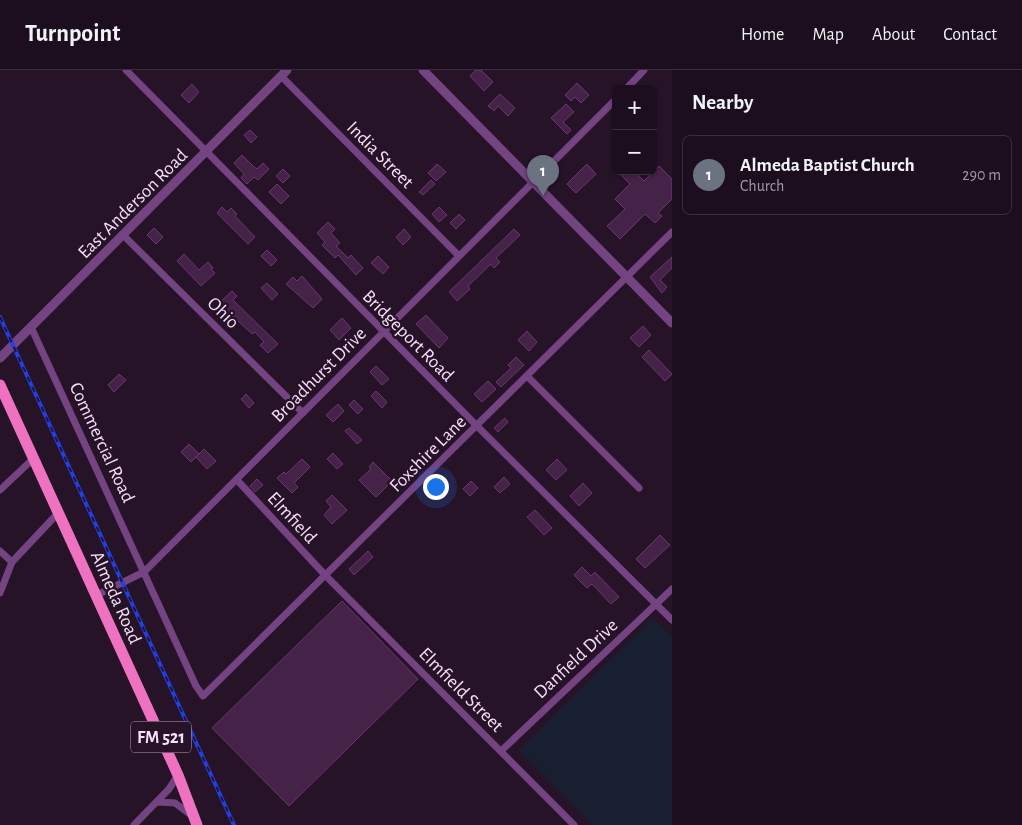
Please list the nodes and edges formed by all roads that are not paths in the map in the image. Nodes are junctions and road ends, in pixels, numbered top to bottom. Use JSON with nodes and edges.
{"nodes":[{"id":1,"x":126,"y":70,"type":"edge"},
{"id":2,"x":423,"y":70,"type":"edge"},
{"id":3,"x":644,"y":70,"type":"edge"},
{"id":4,"x":284,"y":73,"type":"edge"},
{"id":5,"x":630,"y":85,"type":"edge"},
{"id":6,"x":612,"y":103,"type":"edge"},
{"id":7,"x":206,"y":152,"type":"junction"},
{"id":8,"x":533,"y":181,"type":"junction"},
{"id":9,"x":672,"y":232,"type":"edge"},
{"id":10,"x":123,"y":235,"type":"junction"},
{"id":11,"x":459,"y":256,"type":"junction"},
{"id":12,"x":626,"y":277,"type":"junction"},
{"id":13,"x":672,"y":323,"type":"edge"},
{"id":14,"x":31,"y":327,"type":"junction"},
{"id":15,"x":383,"y":331,"type":"junction"},
{"id":16,"x":0,"y":358,"type":"edge"},
{"id":17,"x":527,"y":376,"type":"junction"},
{"id":18,"x":0,"y":385,"type":"edge"},
{"id":19,"x":303,"y":413,"type":"junction"},
{"id":20,"x":477,"y":426,"type":"junction"},
{"id":21,"x":34,"y":458,"type":"junction"},
{"id":22,"x":237,"y":480,"type":"junction"},
{"id":23,"x":640,"y":488,"type":"dead end"},
{"id":24,"x":0,"y":490,"type":"edge"},
{"id":25,"x":59,"y":512,"type":"junction"},
{"id":26,"x":0,"y":551,"type":"edge"},
{"id":27,"x":12,"y":562,"type":"junction"},
{"id":28,"x":144,"y":572,"type":"junction"},
{"id":29,"x":326,"y":576,"type":"junction"},
{"id":30,"x":672,"y":588,"type":"edge"},
{"id":31,"x":0,"y":592,"type":"edge"},
{"id":32,"x":97,"y":595,"type":"junction"},
{"id":33,"x":656,"y":604,"type":"junction"},
{"id":34,"x":672,"y":620,"type":"edge"},
{"id":35,"x":204,"y":696,"type":"joint"},
{"id":36,"x":501,"y":751,"type":"junction"},
{"id":37,"x":178,"y":775,"type":"junction"},
{"id":38,"x":158,"y":802,"type":"junction"},
{"id":39,"x":196,"y":822,"type":"edge"},
{"id":40,"x":134,"y":825,"type":"edge"},
{"id":41,"x":574,"y":825,"type":"edge"}],
"edges":[{"from":1,"to":7,"type":"street","name":"Bridgeport Road"},
{"from":2,"to":8,"type":"street"},
{"from":3,"to":5,"type":"street"},
{"from":4,"to":7,"type":"street","name":"East Anderson Road"},
{"from":4,"to":11,"type":"street","name":"India Street"},
{"from":6,"to":8,"type":"street","name":"Broadhurst Drive"},
{"from":7,"to":10,"type":"street","name":"East Anderson Road"},
{"from":7,"to":15,"type":"street","name":"Bridgeport Road"},
{"from":8,"to":11,"type":"street","name":"Broadhurst Drive"},
{"from":8,"to":12,"type":"street"},
{"from":9,"to":12,"type":"street","name":"Foxshire Lane"},
{"from":10,"to":14,"type":"street","name":"East Anderson Road"},
{"from":10,"to":19,"type":"street","name":"Ohio"},
{"from":11,"to":15,"type":"street","name":"Broadhurst Drive"},
{"from":12,"to":13,"type":"street"},
{"from":12,"to":17,"type":"street","name":"Foxshire Lane"},
{"from":14,"to":16,"type":"street","name":"East Anderson Road"},
{"from":14,"to":28,"type":"street","name":"Commercial Road"},
{"from":15,"to":19,"type":"street","name":"Broadhurst Drive"},
{"from":15,"to":20,"type":"street","name":"Bridgeport Road"},
{"from":17,"to":20,"type":"street","name":"Foxshire Lane"},
{"from":17,"to":23,"type":"street"},
{"from":18,"to":21,"type":"main road","name":"Almeda Road","number":"FM 521"},
{"from":19,"to":22,"type":"street","name":"Broadhurst Drive"},
{"from":20,"to":29,"type":"street","name":"Foxshire Lane"},
{"from":20,"to":33,"type":"street","name":"Bridgeport Road"},
{"from":21,"to":24,"type":"street"},
{"from":21,"to":25,"type":"main road","name":"Almeda Road","number":"FM 521"},
{"from":22,"to":28,"type":"street","name":"Broadhurst Drive"},
{"from":22,"to":29,"type":"street","name":"Elmfield"},
{"from":25,"to":27,"type":"street"},
{"from":25,"to":32,"type":"main road","name":"Almeda Road","number":"FM 521"},
{"from":26,"to":27,"type":"street"},
{"from":27,"to":31,"type":"street"},
{"from":28,"to":32,"type":"street","name":"Broadhurst Drive"},
{"from":28,"to":35,"type":"street","name":"Commercial Road"},
{"from":29,"to":35,"type":"street","name":"Foxshire Lane"},
{"from":29,"to":36,"type":"street","name":"Elmfield Street"},
{"from":30,"to":33,"type":"street","name":"Danfield Drive"},
{"from":32,"to":37,"type":"main road","name":"Almeda Road","number":"FM 521"},
{"from":33,"to":34,"type":"street","name":"Bridgeport Road"},
{"from":33,"to":36,"type":"street","name":"Danfield Drive"},
{"from":36,"to":41,"type":"street","name":"Elmfield Street"},
{"from":37,"to":38,"type":"street"},
{"from":37,"to":39,"type":"main road","name":"Almeda Road","number":"FM 521"},
{"from":38,"to":39,"type":"street"},
{"from":38,"to":40,"type":"street"}]}
